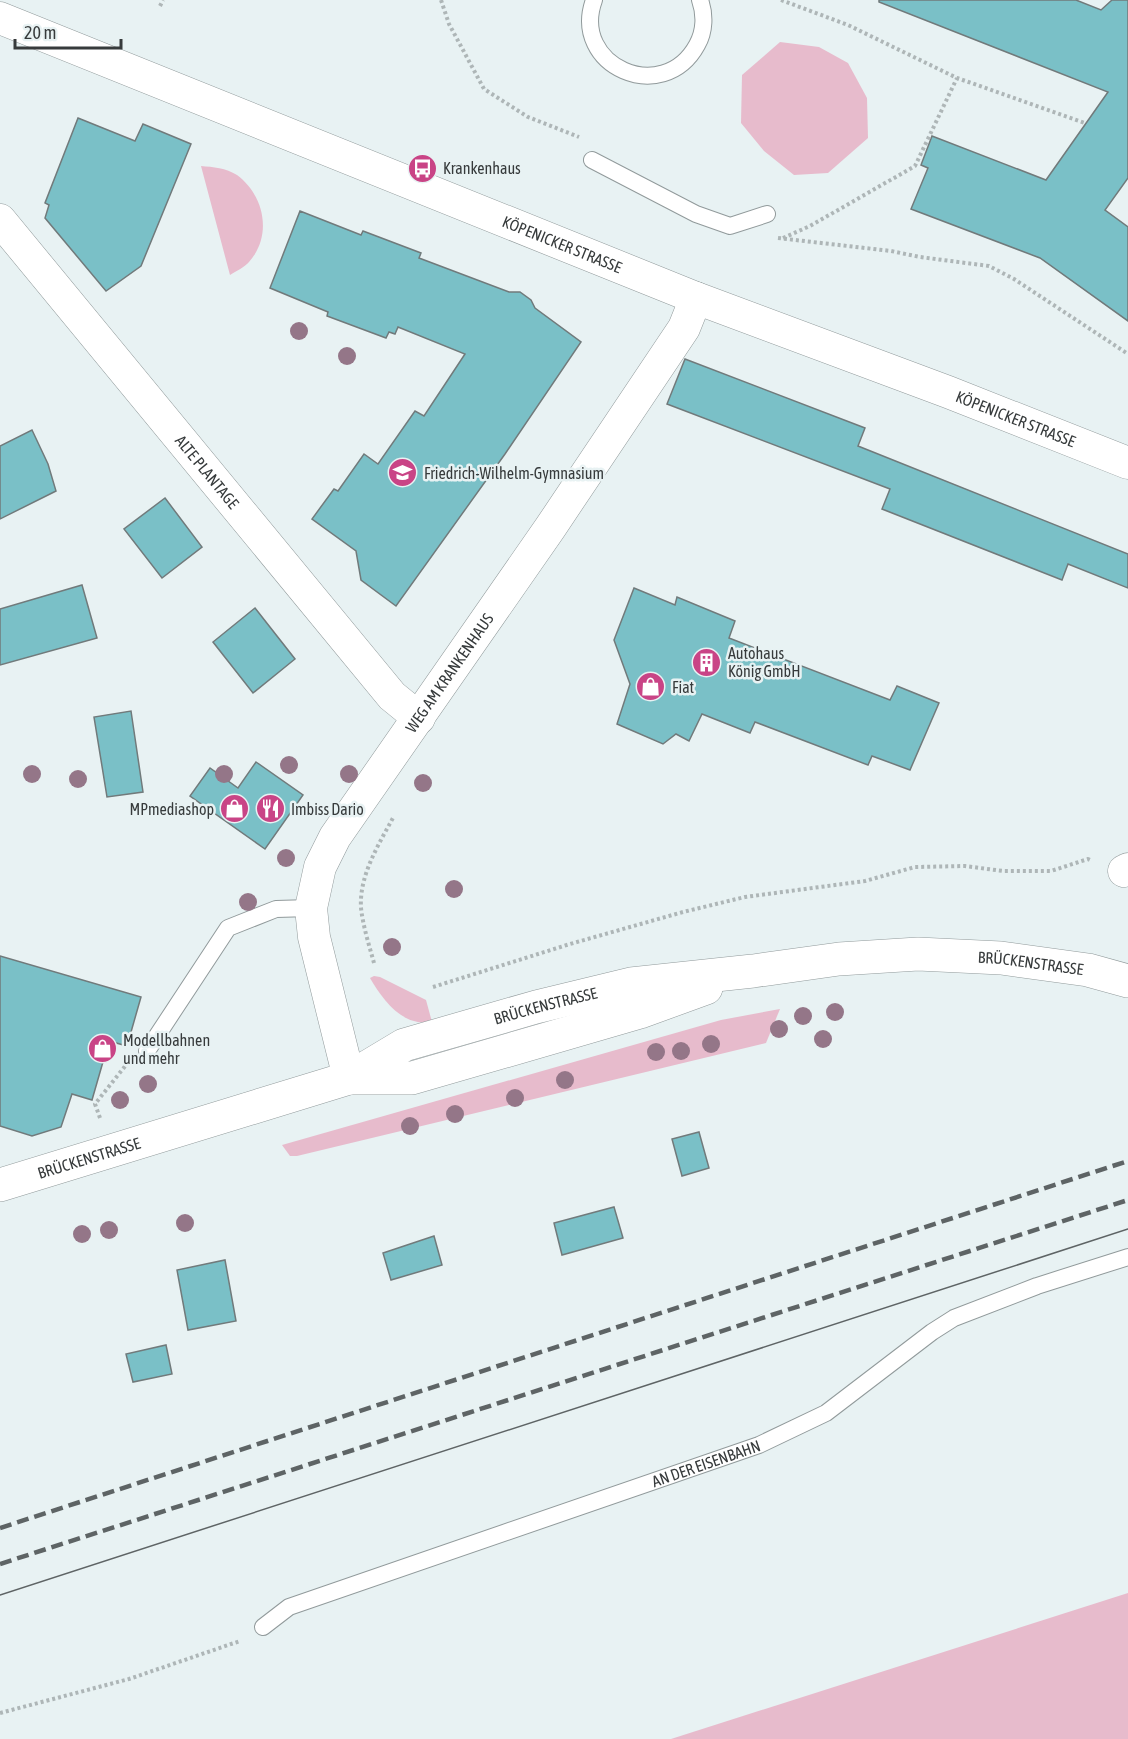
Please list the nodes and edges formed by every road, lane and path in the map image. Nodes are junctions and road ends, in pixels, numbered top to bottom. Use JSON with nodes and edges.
{"nodes":[{"id":1,"x":163,"y":0,"type":"edge"},
{"id":2,"x":441,"y":0,"type":"edge"},
{"id":3,"x":594,"y":0,"type":"edge"},
{"id":4,"x":700,"y":0,"type":"edge"},
{"id":5,"x":782,"y":0,"type":"edge"},
{"id":6,"x":160,"y":6,"type":"dead end"},
{"id":7,"x":0,"y":18,"type":"edge"},
{"id":8,"x":957,"y":78,"type":"junction"},
{"id":9,"x":1085,"y":123,"type":"dead end"},
{"id":10,"x":589,"y":140,"type":"dead end"},
{"id":11,"x":592,"y":160,"type":"dead end"},
{"id":12,"x":767,"y":214,"type":"dead end"},
{"id":13,"x":0,"y":220,"type":"edge"},
{"id":14,"x":730,"y":226,"type":"junction"},
{"id":15,"x":781,"y":239,"type":"junction"},
{"id":16,"x":696,"y":298,"type":"junction"},
{"id":17,"x":1128,"y":354,"type":"edge"},
{"id":18,"x":1128,"y":463,"type":"edge"},
{"id":19,"x":419,"y":718,"type":"junction"},
{"id":20,"x":397,"y":810,"type":"dead end"},
{"id":21,"x":1126,"y":870,"type":"edge"},
{"id":22,"x":311,"y":908,"type":"junction"},
{"id":23,"x":374,"y":963,"type":"dead end"},
{"id":24,"x":1128,"y":981,"type":"edge"},
{"id":25,"x":433,"y":987,"type":"dead end"},
{"id":26,"x":147,"y":1052,"type":"joint"},
{"id":27,"x":349,"y":1078,"type":"junction"},
{"id":28,"x":101,"y":1122,"type":"dead end"},
{"id":29,"x":0,"y":1185,"type":"edge"},
{"id":30,"x":1128,"y":1257,"type":"edge"},
{"id":31,"x":263,"y":1627,"type":"joint"},
{"id":32,"x":0,"y":1713,"type":"edge"}],
"edges":[{"from":1,"to":6,"type":"path"},
{"from":2,"to":10,"type":"path"},
{"from":3,"to":4,"type":"lane"},
{"from":5,"to":8,"type":"path"},
{"from":7,"to":16,"type":"street","name":"KÖPENICKER STRASSE"},
{"from":8,"to":9,"type":"path"},
{"from":8,"to":15,"type":"path"},
{"from":11,"to":14,"type":"lane"},
{"from":12,"to":14,"type":"lane"},
{"from":13,"to":19,"type":"street","name":"ALTE PLANTAGE"},
{"from":14,"to":15,"type":"path"},
{"from":15,"to":17,"type":"path"},
{"from":16,"to":18,"type":"street","name":"KÖPENICKER STRASSE"},
{"from":16,"to":19,"type":"street","name":"WEG AM KRANKENHAUS"},
{"from":19,"to":22,"type":"street","name":"WEG AM KRANKENHAUS"},
{"from":20,"to":23,"type":"path"},
{"from":21,"to":25,"type":"path"},
{"from":22,"to":26,"type":"lane"},
{"from":22,"to":27,"type":"street","name":"WEG AM KRANKENHAUS"},
{"from":24,"to":27,"type":"main road","name":"BRÜCKENSTRASSE"},
{"from":26,"to":28,"type":"path"},
{"from":27,"to":29,"type":"main road","name":"BRÜCKENSTRASSE"},
{"from":30,"to":31,"type":"lane","name":"AN DER EISENBAHN"},
{"from":31,"to":32,"type":"path"}]}
